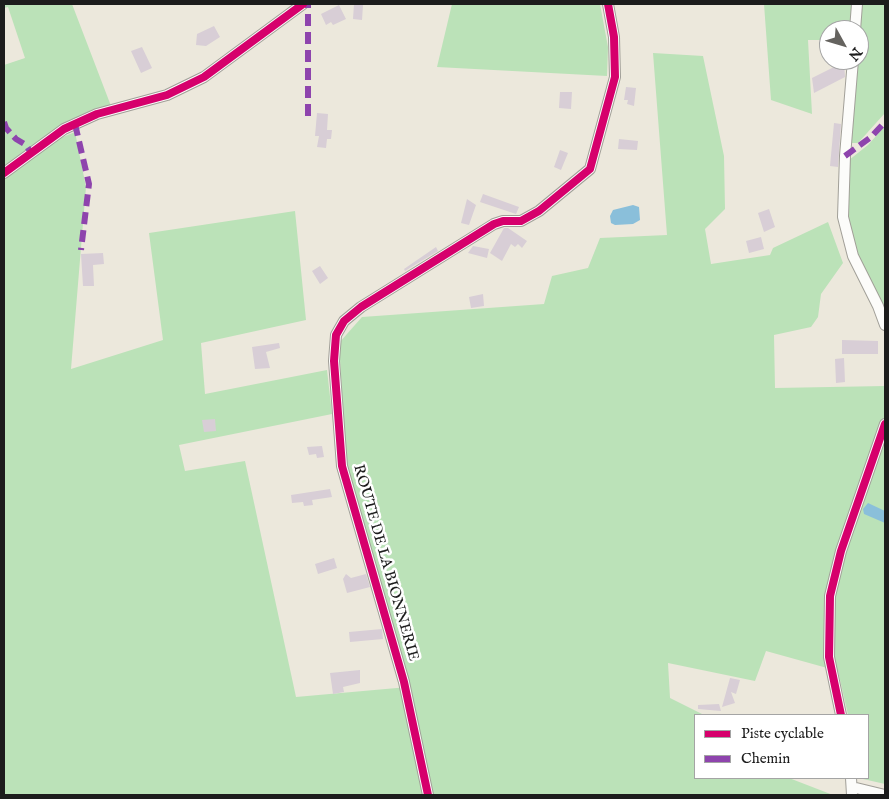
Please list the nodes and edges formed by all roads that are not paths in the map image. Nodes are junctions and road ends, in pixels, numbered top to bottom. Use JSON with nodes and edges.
{"nodes":[{"id":1,"x":303,"y":4,"type":"edge"},
{"id":2,"x":608,"y":4,"type":"edge"},
{"id":3,"x":857,"y":4,"type":"edge"},
{"id":4,"x":856,"y":20,"type":"edge"},
{"id":5,"x":852,"y":70,"type":"edge"},
{"id":6,"x":4,"y":174,"type":"edge"},
{"id":7,"x":885,"y":325,"type":"edge"},
{"id":8,"x":885,"y":424,"type":"edge"},
{"id":9,"x":841,"y":714,"type":"edge"},
{"id":10,"x":851,"y":787,"type":"edge"},
{"id":11,"x":428,"y":795,"type":"edge"},
{"id":12,"x":885,"y":795,"type":"edge"}],
"edges":[{"from":1,"to":6,"type":"street"},
{"from":2,"to":11,"type":"street","name":"ROUTE DE LA BIONNERIE"},
{"from":3,"to":4,"type":"street"},
{"from":5,"to":7,"type":"street"},
{"from":8,"to":9,"type":"street"},
{"from":10,"to":12,"type":"street"}]}
